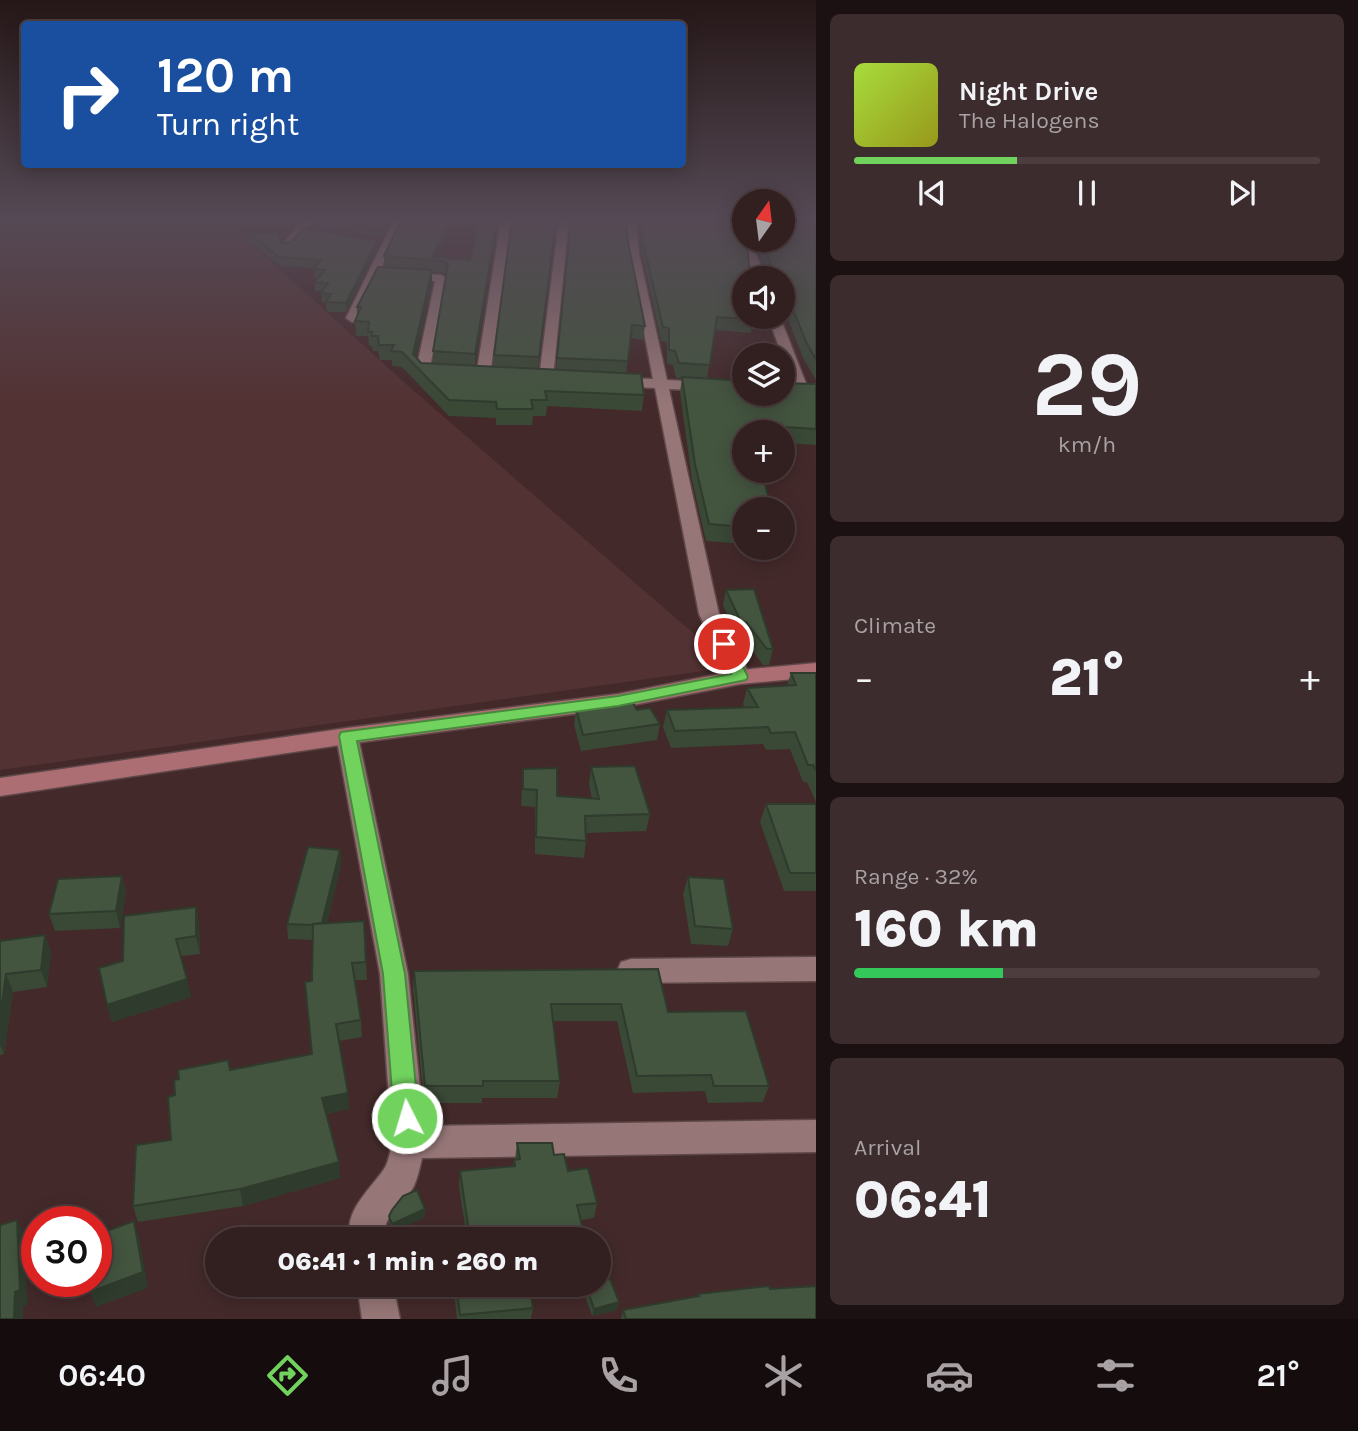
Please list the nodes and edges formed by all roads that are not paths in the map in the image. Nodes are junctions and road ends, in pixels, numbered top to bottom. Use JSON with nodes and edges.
{"nodes":[{"id":1,"x":369,"y":282,"type":"edge"},
{"id":2,"x":441,"y":282,"type":"edge"},
{"id":3,"x":495,"y":282,"type":"edge"},
{"id":4,"x":557,"y":282,"type":"edge"},
{"id":5,"x":640,"y":282,"type":"edge"},
{"id":6,"x":352,"y":318,"type":"dead end"},
{"id":7,"x":780,"y":329,"type":"edge"},
{"id":8,"x":546,"y":378,"type":"edge"},
{"id":9,"x":597,"y":381,"type":"edge"},
{"id":10,"x":662,"y":384,"type":"junction"},
{"id":11,"x":732,"y":387,"type":"edge"},
{"id":12,"x":809,"y":391,"type":"edge"},
{"id":13,"x":816,"y":670,"type":"edge"},
{"id":14,"x":740,"y":677,"type":"junction"},
{"id":15,"x":347,"y":736,"type":"junction"},
{"id":16,"x":0,"y":787,"type":"edge"},
{"id":17,"x":816,"y":969,"type":"edge"},
{"id":18,"x":598,"y":972,"type":"edge"},
{"id":19,"x":816,"y":1136,"type":"edge"},
{"id":20,"x":409,"y":1142,"type":"junction"},
{"id":21,"x":367,"y":1227,"type":"edge"},
{"id":22,"x":377,"y":1297,"type":"edge"},
{"id":23,"x":381,"y":1319,"type":"edge"}],
"edges":[{"from":1,"to":6,"type":"street"},
{"from":2,"to":3,"type":"street"},
{"from":4,"to":8,"type":"street"},
{"from":5,"to":10,"type":"street"},
{"from":7,"to":12,"type":"street"},
{"from":9,"to":10,"type":"street"},
{"from":10,"to":11,"type":"street"},
{"from":10,"to":14,"type":"street"},
{"from":13,"to":14,"type":"street"},
{"from":14,"to":15,"type":"street"},
{"from":15,"to":16,"type":"street"},
{"from":15,"to":20,"type":"street"},
{"from":17,"to":18,"type":"street"},
{"from":19,"to":20,"type":"street"},
{"from":20,"to":21,"type":"street"},
{"from":22,"to":23,"type":"street"}]}
